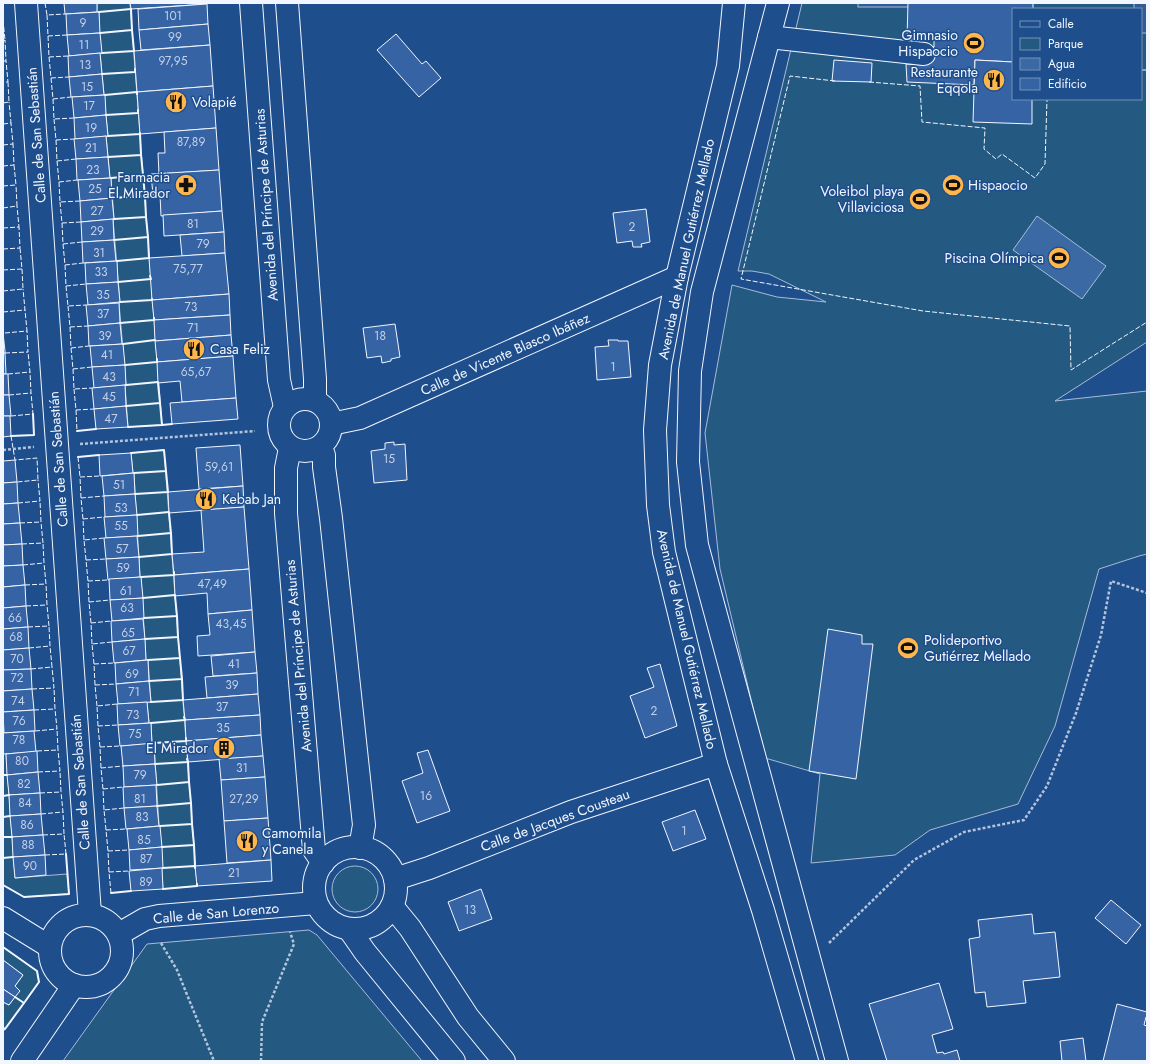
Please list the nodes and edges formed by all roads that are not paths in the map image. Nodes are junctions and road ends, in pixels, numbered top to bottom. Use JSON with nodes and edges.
{"nodes":[{"id":1,"x":26,"y":3,"type":"edge"},
{"id":2,"x":251,"y":3,"type":"edge"},
{"id":3,"x":287,"y":3,"type":"edge"},
{"id":4,"x":734,"y":3,"type":"edge"},
{"id":5,"x":778,"y":3,"type":"edge"},
{"id":6,"x":769,"y":37,"type":"junction"},
{"id":7,"x":924,"y":54,"type":"dead end"},
{"id":8,"x":728,"y":66,"type":"junction"},
{"id":9,"x":759,"y":75,"type":"junction"},
{"id":10,"x":677,"y":277,"type":"junction"},
{"id":11,"x":314,"y":400,"type":"junction"},
{"id":12,"x":285,"y":407,"type":"junction"},
{"id":13,"x":332,"y":424,"type":"junction"},
{"id":14,"x":320,"y":447,"type":"junction"},
{"id":15,"x":290,"y":448,"type":"junction"},
{"id":16,"x":716,"y":764,"type":"junction"},
{"id":17,"x":360,"y":848,"type":"junction"},
{"id":18,"x":323,"y":863,"type":"junction"},
{"id":19,"x":395,"y":879,"type":"junction"},
{"id":20,"x":316,"y":903,"type":"junction"},
{"id":21,"x":392,"y":906,"type":"junction"},
{"id":22,"x":90,"y":914,"type":"junction"},
{"id":23,"x":3,"y":918,"type":"edge"},
{"id":24,"x":349,"y":929,"type":"junction"},
{"id":25,"x":119,"y":934,"type":"junction"},
{"id":26,"x":50,"y":947,"type":"junction"},
{"id":27,"x":74,"y":985,"type":"junction"},
{"id":28,"x":22,"y":1061,"type":"edge"},
{"id":29,"x":454,"y":1061,"type":"edge"},
{"id":30,"x":504,"y":1061,"type":"edge"},
{"id":31,"x":807,"y":1061,"type":"edge"},
{"id":32,"x":838,"y":1061,"type":"edge"}],
"edges":[{"from":1,"to":22,"type":"street","name":"Calle de San Sebastián"},
{"from":2,"to":12,"type":"street","name":"Avenida del Príncipe de Asturias"},
{"from":3,"to":11,"type":"street"},
{"from":4,"to":8,"type":"street","name":"Avenida de Manuel Gutiérrez Mellado"},
{"from":5,"to":6,"type":"street","name":"Avenida de Manuel Gutiérrez Mellado"},
{"from":6,"to":7,"type":"street"},
{"from":6,"to":9,"type":"street","name":"Avenida de Manuel Gutiérrez Mellado"},
{"from":8,"to":9,"type":"street"},
{"from":8,"to":10,"type":"street","name":"Avenida de Manuel Gutiérrez Mellado"},
{"from":9,"to":32,"type":"street","name":"Avenida de Manuel Gutiérrez Mellado"},
{"from":10,"to":13,"type":"street","name":"Calle de Vicente Blasco Ibáñez"},
{"from":10,"to":16,"type":"street","name":"Avenida de Manuel Gutiérrez Mellado"},
{"from":11,"to":12,"type":"street"},
{"from":11,"to":13,"type":"street"},
{"from":12,"to":15,"type":"street"},
{"from":13,"to":14,"type":"street"},
{"from":14,"to":15,"type":"street"},
{"from":14,"to":17,"type":"street"},
{"from":15,"to":18,"type":"street","name":"Avenida del Príncipe de Asturias"},
{"from":16,"to":19,"type":"street","name":"Calle de Jacques Cousteau"},
{"from":16,"to":31,"type":"street","name":"Avenida de Manuel Gutiérrez Mellado"},
{"from":17,"to":18,"type":"street"},
{"from":17,"to":19,"type":"street"},
{"from":18,"to":20,"type":"street"},
{"from":19,"to":21,"type":"street"},
{"from":20,"to":24,"type":"street"},
{"from":20,"to":25,"type":"street","name":"Calle de San Lorenzo"},
{"from":21,"to":24,"type":"street"},
{"from":21,"to":30,"type":"street"},
{"from":22,"to":25,"type":"street"},
{"from":22,"to":26,"type":"street"},
{"from":23,"to":26,"type":"street"},
{"from":24,"to":29,"type":"street"},
{"from":25,"to":27,"type":"street"},
{"from":26,"to":27,"type":"street"},
{"from":27,"to":28,"type":"street"}]}
